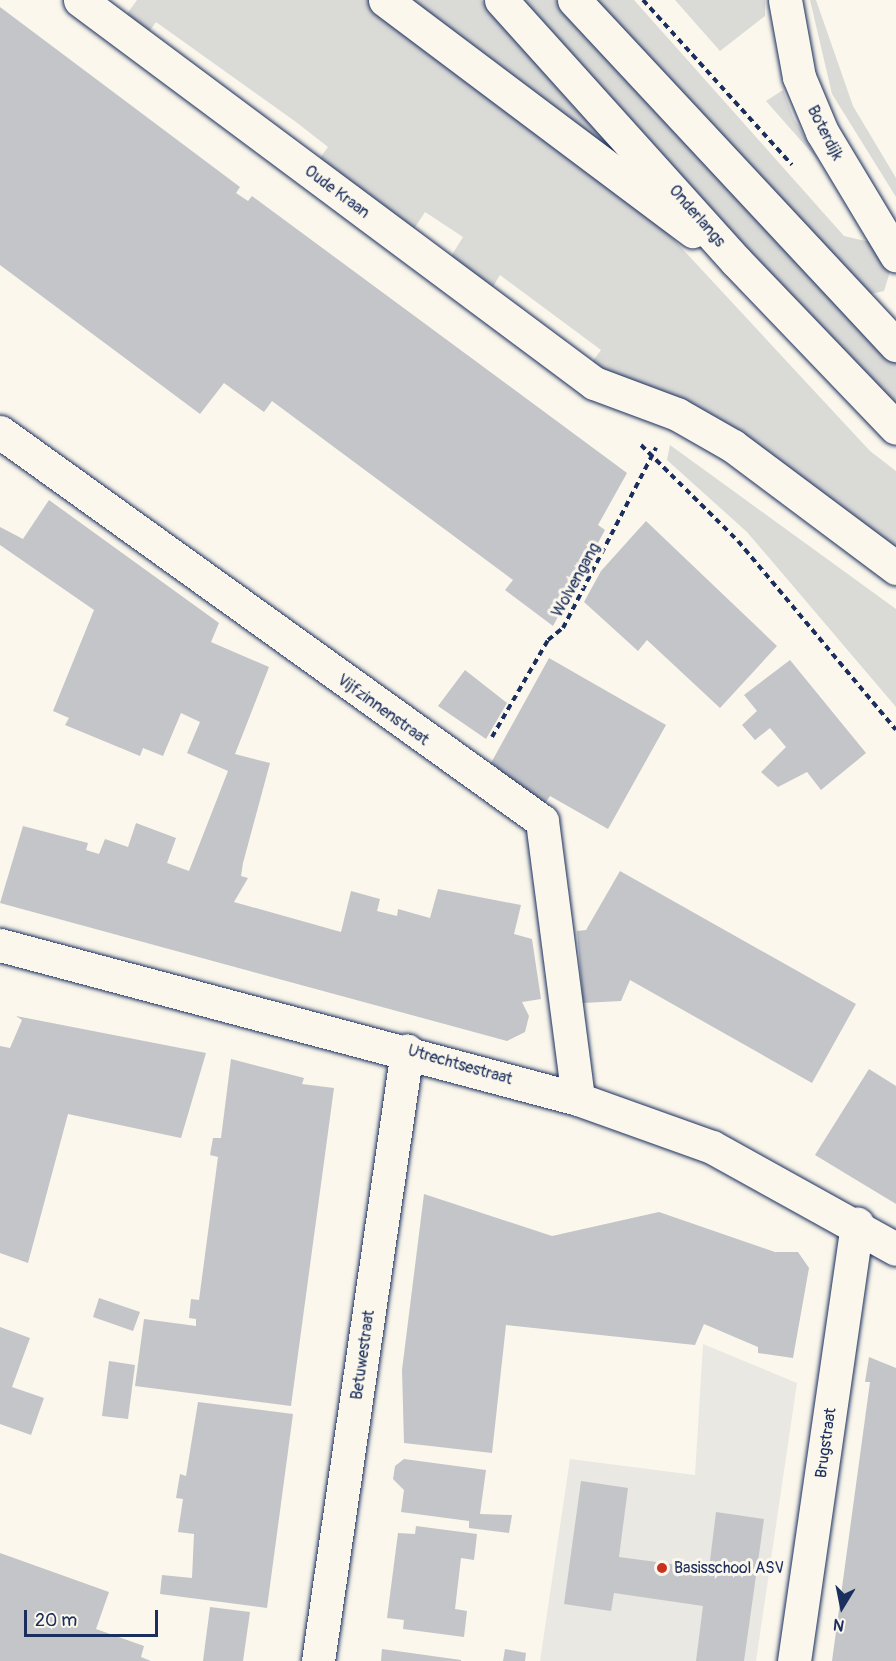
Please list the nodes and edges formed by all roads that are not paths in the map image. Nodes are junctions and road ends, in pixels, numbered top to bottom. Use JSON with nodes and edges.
{"nodes":[{"id":1,"x":80,"y":0,"type":"edge"},
{"id":2,"x":385,"y":0,"type":"edge"},
{"id":3,"x":501,"y":0,"type":"edge"},
{"id":4,"x":574,"y":0,"type":"edge"},
{"id":5,"x":785,"y":0,"type":"edge"},
{"id":6,"x":889,"y":245,"type":"edge"},
{"id":7,"x":736,"y":261,"type":"junction"},
{"id":8,"x":896,"y":345,"type":"edge"},
{"id":9,"x":896,"y":428,"type":"edge"},
{"id":10,"x":0,"y":432,"type":"edge"},
{"id":11,"x":896,"y":568,"type":"edge"},
{"id":12,"x":0,"y":945,"type":"edge"},
{"id":13,"x":406,"y":1050,"type":"junction"},
{"id":14,"x":578,"y":1099,"type":"junction"},
{"id":15,"x":857,"y":1224,"type":"junction"},
{"id":16,"x":896,"y":1249,"type":"edge"},
{"id":17,"x":318,"y":1661,"type":"edge"},
{"id":18,"x":794,"y":1661,"type":"edge"}],
"edges":[{"from":1,"to":11,"type":"street","name":"Oude Kraan"},
{"from":2,"to":7,"type":"street"},
{"from":3,"to":7,"type":"street","name":"Onderlangs"},
{"from":4,"to":8,"type":"street"},
{"from":5,"to":6,"type":"street","name":"Boterdijk"},
{"from":7,"to":9,"type":"street","name":"Onderlangs"},
{"from":10,"to":14,"type":"street","name":"Vijfzinnenstraat"},
{"from":12,"to":13,"type":"street","name":"Utrechtsestraat"},
{"from":13,"to":14,"type":"street","name":"Utrechtsestraat"},
{"from":13,"to":17,"type":"street","name":"Betuwestraat"},
{"from":14,"to":15,"type":"street","name":"Utrechtsestraat"},
{"from":15,"to":16,"type":"street","name":"Utrechtsestraat"},
{"from":15,"to":18,"type":"street","name":"Brugstraat"}]}
